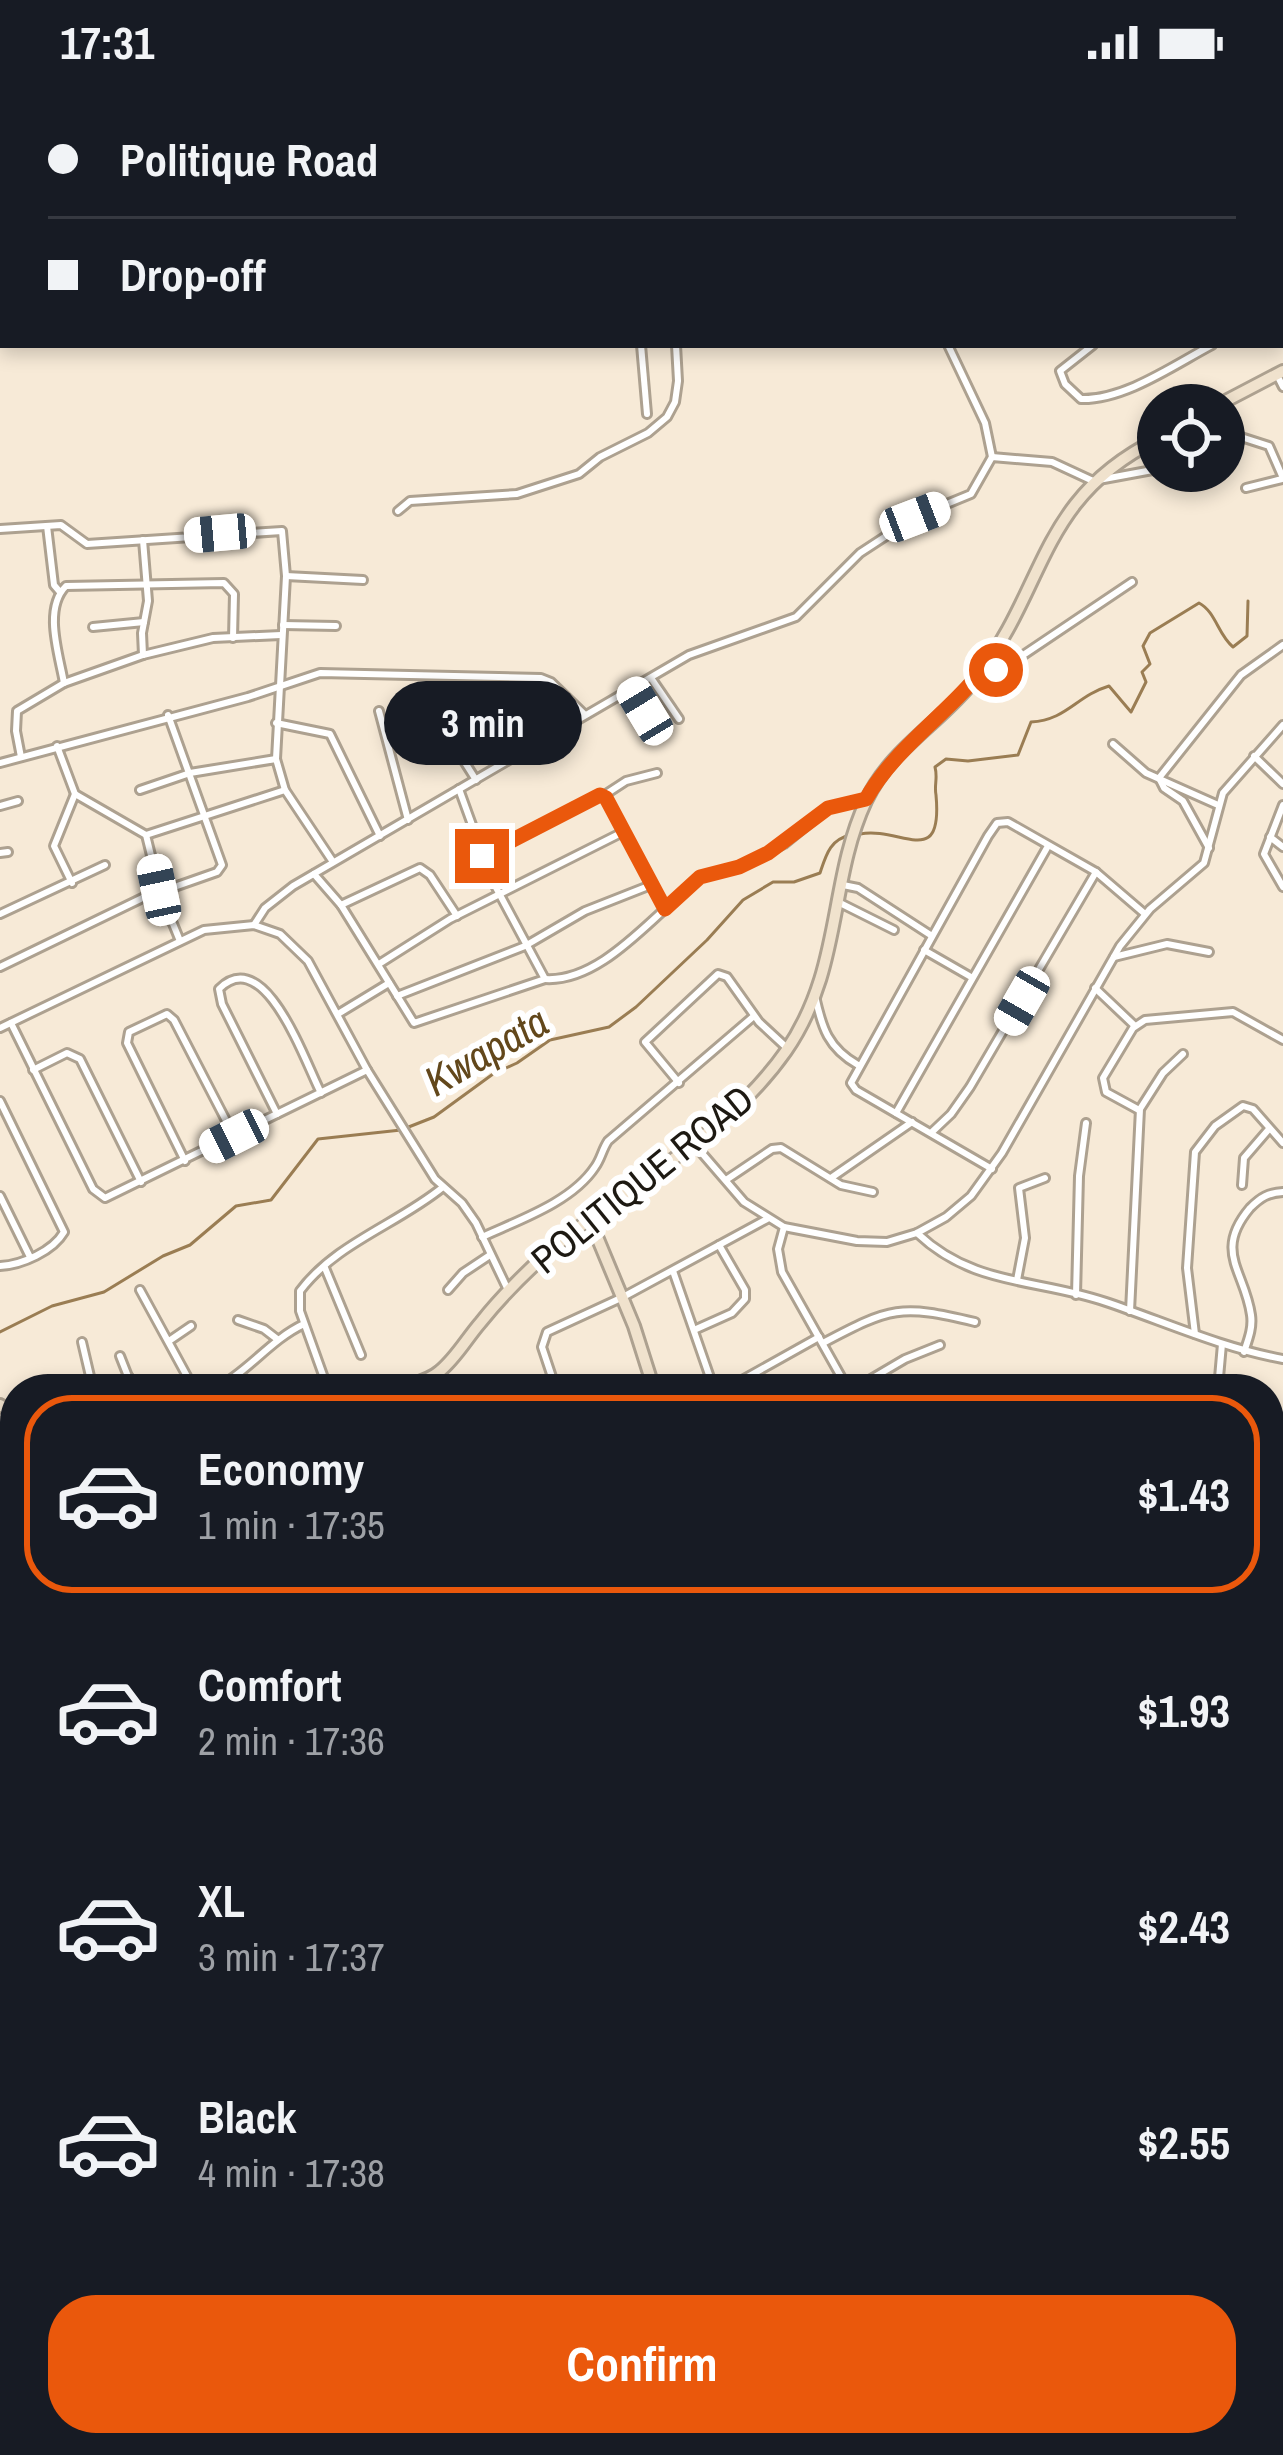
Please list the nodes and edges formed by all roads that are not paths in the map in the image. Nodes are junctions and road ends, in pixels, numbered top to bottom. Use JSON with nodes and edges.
{"nodes":[{"id":1,"x":641,"y":348,"type":"edge"},
{"id":2,"x":676,"y":348,"type":"edge"},
{"id":3,"x":949,"y":348,"type":"edge"},
{"id":4,"x":1089,"y":348,"type":"edge"},
{"id":5,"x":1207,"y":348,"type":"edge"},
{"id":6,"x":1281,"y":378,"type":"edge"},
{"id":7,"x":1245,"y":393,"type":"edge"},
{"id":8,"x":646,"y":413,"type":"dead end"},
{"id":9,"x":1245,"y":438,"type":"edge"},
{"id":10,"x":1137,"y":450,"type":"edge"},
{"id":11,"x":992,"y":457,"type":"junction"},
{"id":12,"x":1137,"y":473,"type":"edge"},
{"id":13,"x":1282,"y":479,"type":"edge"},
{"id":14,"x":1094,"y":481,"type":"junction"},
{"id":15,"x":1246,"y":488,"type":"dead end"},
{"id":16,"x":398,"y":511,"type":"dead end"},
{"id":17,"x":47,"y":526,"type":"junction"},
{"id":18,"x":0,"y":529,"type":"edge"},
{"id":19,"x":143,"y":540,"type":"junction"},
{"id":20,"x":286,"y":576,"type":"junction"},
{"id":21,"x":363,"y":580,"type":"dead end"},
{"id":22,"x":147,"y":582,"type":"junction"},
{"id":23,"x":1132,"y":582,"type":"dead end"},
{"id":24,"x":59,"y":592,"type":"junction"},
{"id":25,"x":144,"y":622,"type":"junction"},
{"id":26,"x":283,"y":625,"type":"junction"},
{"id":27,"x":336,"y":626,"type":"dead end"},
{"id":28,"x":93,"y":627,"type":"dead end"},
{"id":29,"x":283,"y":635,"type":"junction"},
{"id":30,"x":233,"y":638,"type":"junction"},
{"id":31,"x":1283,"y":645,"type":"edge"},
{"id":32,"x":143,"y":655,"type":"junction"},
{"id":33,"x":987,"y":664,"type":"junction"},
{"id":34,"x":651,"y":678,"type":"junction"},
{"id":35,"x":64,"y":682,"type":"junction"},
{"id":36,"x":280,"y":687,"type":"junction"},
{"id":37,"x":632,"y":689,"type":"junction"},
{"id":38,"x":379,"y":711,"type":"dead end"},
{"id":39,"x":585,"y":715,"type":"junction"},
{"id":40,"x":168,"y":716,"type":"junction"},
{"id":41,"x":679,"y":719,"type":"dead end"},
{"id":42,"x":275,"y":723,"type":"junction"},
{"id":43,"x":1283,"y":725,"type":"edge"},
{"id":44,"x":658,"y":732,"type":"dead end"},
{"id":45,"x":428,"y":737,"type":"dead end"},
{"id":46,"x":1113,"y":744,"type":"dead end"},
{"id":47,"x":57,"y":746,"type":"junction"},
{"id":48,"x":1254,"y":756,"type":"junction"},
{"id":49,"x":21,"y":757,"type":"junction"},
{"id":50,"x":276,"y":760,"type":"junction"},
{"id":51,"x":0,"y":763,"type":"edge"},
{"id":52,"x":190,"y":773,"type":"junction"},
{"id":53,"x":657,"y":773,"type":"dead end"},
{"id":54,"x":1159,"y":778,"type":"junction"},
{"id":55,"x":476,"y":780,"type":"junction"},
{"id":56,"x":1283,"y":784,"type":"edge"},
{"id":57,"x":459,"y":789,"type":"junction"},
{"id":58,"x":140,"y":790,"type":"dead end"},
{"id":59,"x":285,"y":790,"type":"junction"},
{"id":60,"x":75,"y":794,"type":"junction"},
{"id":61,"x":603,"y":796,"type":"junction"},
{"id":62,"x":866,"y":799,"type":"junction"},
{"id":63,"x":18,"y":801,"type":"dead end"},
{"id":64,"x":1218,"y":805,"type":"junction"},
{"id":65,"x":0,"y":806,"type":"edge"},
{"id":66,"x":1283,"y":806,"type":"edge"},
{"id":67,"x":206,"y":816,"type":"junction"},
{"id":68,"x":408,"y":820,"type":"junction"},
{"id":69,"x":623,"y":832,"type":"junction"},
{"id":70,"x":146,"y":835,"type":"junction"},
{"id":71,"x":380,"y":836,"type":"junction"},
{"id":72,"x":1270,"y":837,"type":"junction"},
{"id":73,"x":1048,"y":846,"type":"junction"},
{"id":74,"x":1283,"y":847,"type":"edge"},
{"id":75,"x":1209,"y":848,"type":"junction"},
{"id":76,"x":482,"y":856,"type":"junction"},
{"id":77,"x":333,"y":862,"type":"junction"},
{"id":78,"x":105,"y":865,"type":"dead end"},
{"id":79,"x":1096,"y":872,"type":"junction"},
{"id":80,"x":314,"y":874,"type":"junction"},
{"id":81,"x":72,"y":883,"type":"junction"},
{"id":82,"x":651,"y":885,"type":"junction"},
{"id":83,"x":843,"y":885,"type":"junction"},
{"id":84,"x":1283,"y":887,"type":"edge"},
{"id":85,"x":159,"y":891,"type":"junction"},
{"id":86,"x":499,"y":895,"type":"junction"},
{"id":87,"x":840,"y":903,"type":"junction"},
{"id":88,"x":341,"y":905,"type":"junction"},
{"id":89,"x":665,"y":909,"type":"junction"},
{"id":90,"x":0,"y":914,"type":"edge"},
{"id":91,"x":1145,"y":914,"type":"junction"},
{"id":92,"x":457,"y":916,"type":"junction"},
{"id":93,"x":254,"y":925,"type":"junction"},
{"id":94,"x":894,"y":930,"type":"dead end"},
{"id":95,"x":932,"y":936,"type":"junction"},
{"id":96,"x":180,"y":941,"type":"junction"},
{"id":97,"x":525,"y":946,"type":"junction"},
{"id":98,"x":924,"y":950,"type":"junction"},
{"id":99,"x":1209,"y":952,"type":"dead end"},
{"id":100,"x":1114,"y":957,"type":"junction"},
{"id":101,"x":378,"y":965,"type":"junction"},
{"id":102,"x":0,"y":967,"type":"edge"},
{"id":103,"x":971,"y":977,"type":"junction"},
{"id":104,"x":545,"y":979,"type":"junction"},
{"id":105,"x":389,"y":983,"type":"junction"},
{"id":106,"x":1095,"y":988,"type":"junction"},
{"id":107,"x":397,"y":996,"type":"junction"},
{"id":108,"x":814,"y":996,"type":"junction"},
{"id":109,"x":338,"y":1014,"type":"junction"},
{"id":110,"x":754,"y":1016,"type":"junction"},
{"id":111,"x":11,"y":1022,"type":"junction"},
{"id":112,"x":1135,"y":1026,"type":"junction"},
{"id":113,"x":0,"y":1028,"type":"edge"},
{"id":114,"x":1283,"y":1040,"type":"edge"},
{"id":115,"x":788,"y":1048,"type":"junction"},
{"id":116,"x":1183,"y":1054,"type":"dead end"},
{"id":117,"x":859,"y":1065,"type":"junction"},
{"id":118,"x":33,"y":1070,"type":"junction"},
{"id":119,"x":367,"y":1070,"type":"junction"},
{"id":120,"x":679,"y":1083,"type":"junction"},
{"id":121,"x":321,"y":1093,"type":"junction"},
{"id":122,"x":0,"y":1101,"type":"edge"},
{"id":123,"x":1140,"y":1111,"type":"junction"},
{"id":124,"x":896,"y":1113,"type":"junction"},
{"id":125,"x":278,"y":1114,"type":"junction"},
{"id":126,"x":912,"y":1122,"type":"junction"},
{"id":127,"x":1086,"y":1123,"type":"dead end"},
{"id":128,"x":1269,"y":1129,"type":"junction"},
{"id":129,"x":930,"y":1133,"type":"junction"},
{"id":130,"x":234,"y":1136,"type":"junction"},
{"id":131,"x":1283,"y":1143,"type":"edge"},
{"id":132,"x":694,"y":1144,"type":"junction"},
{"id":133,"x":185,"y":1161,"type":"junction"},
{"id":134,"x":992,"y":1168,"type":"junction"},
{"id":135,"x":1045,"y":1178,"type":"dead end"},
{"id":136,"x":830,"y":1179,"type":"junction"},
{"id":137,"x":726,"y":1180,"type":"junction"},
{"id":138,"x":141,"y":1181,"type":"junction"},
{"id":139,"x":1242,"y":1185,"type":"dead end"},
{"id":140,"x":442,"y":1186,"type":"junction"},
{"id":141,"x":873,"y":1192,"type":"dead end"},
{"id":142,"x":1283,"y":1192,"type":"edge"},
{"id":143,"x":0,"y":1196,"type":"edge"},
{"id":144,"x":767,"y":1219,"type":"junction"},
{"id":145,"x":590,"y":1220,"type":"junction"},
{"id":146,"x":784,"y":1227,"type":"junction"},
{"id":147,"x":916,"y":1233,"type":"junction"},
{"id":148,"x":482,"y":1237,"type":"junction"},
{"id":149,"x":719,"y":1245,"type":"junction"},
{"id":150,"x":490,"y":1255,"type":"junction"},
{"id":151,"x":30,"y":1257,"type":"junction"},
{"id":152,"x":0,"y":1266,"type":"edge"},
{"id":153,"x":325,"y":1268,"type":"junction"},
{"id":154,"x":673,"y":1271,"type":"junction"},
{"id":155,"x":1017,"y":1280,"type":"junction"},
{"id":156,"x":140,"y":1289,"type":"dead end"},
{"id":157,"x":448,"y":1290,"type":"dead end"},
{"id":158,"x":508,"y":1290,"type":"junction"},
{"id":159,"x":1076,"y":1295,"type":"junction"},
{"id":160,"x":623,"y":1297,"type":"junction"},
{"id":161,"x":1130,"y":1311,"type":"junction"},
{"id":162,"x":238,"y":1320,"type":"dead end"},
{"id":163,"x":976,"y":1322,"type":"dead end"},
{"id":164,"x":304,"y":1324,"type":"junction"},
{"id":165,"x":191,"y":1326,"type":"dead end"},
{"id":166,"x":694,"y":1330,"type":"junction"},
{"id":167,"x":1195,"y":1334,"type":"junction"},
{"id":168,"x":278,"y":1339,"type":"junction"},
{"id":169,"x":821,"y":1340,"type":"junction"},
{"id":170,"x":169,"y":1341,"type":"junction"},
{"id":171,"x":82,"y":1342,"type":"dead end"},
{"id":172,"x":1222,"y":1344,"type":"junction"},
{"id":173,"x":940,"y":1346,"type":"dead end"},
{"id":174,"x":1244,"y":1352,"type":"junction"},
{"id":175,"x":361,"y":1355,"type":"dead end"},
{"id":176,"x":120,"y":1356,"type":"dead end"},
{"id":177,"x":1283,"y":1359,"type":"edge"},
{"id":178,"x":92,"y":1374,"type":"edge"},
{"id":179,"x":128,"y":1374,"type":"edge"},
{"id":180,"x":186,"y":1374,"type":"edge"},
{"id":181,"x":241,"y":1374,"type":"edge"},
{"id":182,"x":322,"y":1374,"type":"edge"},
{"id":183,"x":437,"y":1374,"type":"edge"},
{"id":184,"x":552,"y":1374,"type":"edge"},
{"id":185,"x":649,"y":1374,"type":"edge"},
{"id":186,"x":709,"y":1374,"type":"edge"},
{"id":187,"x":755,"y":1374,"type":"edge"},
{"id":188,"x":840,"y":1374,"type":"edge"},
{"id":189,"x":878,"y":1374,"type":"edge"},
{"id":190,"x":1219,"y":1374,"type":"edge"}],
"edges":[{"from":1,"to":8,"type":"street"},
{"from":2,"to":16,"type":"street"},
{"from":3,"to":11,"type":"street"},
{"from":4,"to":5,"type":"street"},
{"from":6,"to":7,"type":"street"},
{"from":9,"to":13,"type":"street"},
{"from":10,"to":14,"type":"street","name":"POLITIQUE ROAD"},
{"from":11,"to":14,"type":"street"},
{"from":11,"to":34,"type":"street"},
{"from":12,"to":14,"type":"street"},
{"from":13,"to":15,"type":"street"},
{"from":14,"to":33,"type":"street","name":"POLITIQUE ROAD"},
{"from":17,"to":18,"type":"street"},
{"from":17,"to":19,"type":"street"},
{"from":17,"to":24,"type":"street"},
{"from":19,"to":20,"type":"street"},
{"from":19,"to":22,"type":"street"},
{"from":20,"to":21,"type":"street"},
{"from":20,"to":26,"type":"street"},
{"from":22,"to":24,"type":"street"},
{"from":22,"to":25,"type":"street"},
{"from":22,"to":30,"type":"street"},
{"from":23,"to":33,"type":"street"},
{"from":24,"to":35,"type":"street"},
{"from":25,"to":28,"type":"street"},
{"from":25,"to":32,"type":"street"},
{"from":26,"to":27,"type":"street"},
{"from":26,"to":29,"type":"street"},
{"from":29,"to":30,"type":"street"},
{"from":29,"to":36,"type":"street"},
{"from":30,"to":32,"type":"street"},
{"from":31,"to":54,"type":"street"},
{"from":32,"to":35,"type":"street"},
{"from":33,"to":62,"type":"street","name":"POLITIQUE ROAD"},
{"from":34,"to":37,"type":"street"},
{"from":34,"to":41,"type":"street"},
{"from":35,"to":49,"type":"street"},
{"from":36,"to":39,"type":"street"},
{"from":36,"to":40,"type":"street"},
{"from":36,"to":42,"type":"street"},
{"from":37,"to":39,"type":"street"},
{"from":37,"to":44,"type":"street"},
{"from":38,"to":68,"type":"street"},
{"from":39,"to":55,"type":"street"},
{"from":40,"to":47,"type":"street"},
{"from":40,"to":52,"type":"street"},
{"from":42,"to":50,"type":"street"},
{"from":42,"to":71,"type":"street"},
{"from":43,"to":48,"type":"street"},
{"from":45,"to":55,"type":"street"},
{"from":46,"to":54,"type":"street"},
{"from":47,"to":49,"type":"street"},
{"from":47,"to":60,"type":"street"},
{"from":48,"to":56,"type":"street"},
{"from":48,"to":64,"type":"street"},
{"from":49,"to":51,"type":"street"},
{"from":50,"to":52,"type":"street"},
{"from":50,"to":59,"type":"street"},
{"from":52,"to":58,"type":"street"},
{"from":52,"to":67,"type":"street"},
{"from":53,"to":61,"type":"street"},
{"from":54,"to":64,"type":"street"},
{"from":54,"to":75,"type":"street"},
{"from":55,"to":57,"type":"street"},
{"from":57,"to":68,"type":"street"},
{"from":57,"to":76,"type":"street"},
{"from":59,"to":67,"type":"street"},
{"from":59,"to":77,"type":"street"},
{"from":60,"to":70,"type":"street"},
{"from":60,"to":81,"type":"street"},
{"from":61,"to":69,"type":"street"},
{"from":61,"to":76,"type":"street"},
{"from":62,"to":83,"type":"street","name":"POLITIQUE ROAD"},
{"from":62,"to":89,"type":"street"},
{"from":63,"to":65,"type":"street"},
{"from":64,"to":75,"type":"street"},
{"from":66,"to":72,"type":"street"},
{"from":67,"to":70,"type":"street"},
{"from":67,"to":85,"type":"street"},
{"from":68,"to":71,"type":"street"},
{"from":69,"to":82,"type":"street"},
{"from":69,"to":86,"type":"street"},
{"from":70,"to":85,"type":"street"},
{"from":71,"to":77,"type":"street"},
{"from":72,"to":74,"type":"street"},
{"from":72,"to":84,"type":"street"},
{"from":73,"to":79,"type":"street"},
{"from":73,"to":95,"type":"street"},
{"from":73,"to":103,"type":"street"},
{"from":75,"to":91,"type":"street"},
{"from":76,"to":86,"type":"street"},
{"from":77,"to":80,"type":"street"},
{"from":78,"to":81,"type":"street"},
{"from":79,"to":91,"type":"street"},
{"from":79,"to":129,"type":"street"},
{"from":80,"to":88,"type":"street"},
{"from":80,"to":93,"type":"street"},
{"from":81,"to":90,"type":"street"},
{"from":82,"to":89,"type":"street"},
{"from":82,"to":97,"type":"street"},
{"from":83,"to":87,"type":"street","name":"POLITIQUE ROAD"},
{"from":83,"to":95,"type":"street"},
{"from":85,"to":96,"type":"street"},
{"from":85,"to":102,"type":"street"},
{"from":86,"to":92,"type":"street"},
{"from":86,"to":97,"type":"street"},
{"from":87,"to":94,"type":"street"},
{"from":87,"to":108,"type":"street","name":"POLITIQUE ROAD"},
{"from":88,"to":92,"type":"street"},
{"from":88,"to":101,"type":"street"},
{"from":89,"to":104,"type":"street"},
{"from":91,"to":100,"type":"street"},
{"from":92,"to":101,"type":"street"},
{"from":93,"to":96,"type":"street"},
{"from":93,"to":109,"type":"street"},
{"from":95,"to":98,"type":"street"},
{"from":96,"to":111,"type":"street"},
{"from":97,"to":104,"type":"street"},
{"from":97,"to":107,"type":"street"},
{"from":98,"to":103,"type":"street"},
{"from":98,"to":117,"type":"street"},
{"from":99,"to":100,"type":"street"},
{"from":100,"to":106,"type":"street"},
{"from":101,"to":105,"type":"street"},
{"from":103,"to":124,"type":"street"},
{"from":104,"to":107,"type":"street"},
{"from":105,"to":107,"type":"street"},
{"from":105,"to":109,"type":"street"},
{"from":106,"to":112,"type":"street"},
{"from":106,"to":134,"type":"street"},
{"from":108,"to":115,"type":"street","name":"POLITIQUE ROAD"},
{"from":108,"to":117,"type":"street"},
{"from":109,"to":119,"type":"street"},
{"from":110,"to":115,"type":"street"},
{"from":110,"to":120,"type":"street"},
{"from":110,"to":120,"type":"street"},
{"from":111,"to":113,"type":"street"},
{"from":111,"to":118,"type":"street"},
{"from":112,"to":114,"type":"street"},
{"from":112,"to":123,"type":"street"},
{"from":115,"to":132,"type":"street","name":"POLITIQUE ROAD"},
{"from":116,"to":123,"type":"street"},
{"from":117,"to":124,"type":"street"},
{"from":118,"to":138,"type":"street"},
{"from":118,"to":138,"type":"street"},
{"from":119,"to":121,"type":"street"},
{"from":119,"to":140,"type":"street"},
{"from":120,"to":148,"type":"street"},
{"from":121,"to":125,"type":"street"},
{"from":121,"to":125,"type":"street"},
{"from":122,"to":151,"type":"street"},
{"from":123,"to":161,"type":"street"},
{"from":124,"to":126,"type":"street"},
{"from":125,"to":130,"type":"street"},
{"from":126,"to":129,"type":"street"},
{"from":126,"to":136,"type":"street"},
{"from":127,"to":159,"type":"street"},
{"from":128,"to":131,"type":"street"},
{"from":128,"to":139,"type":"street"},
{"from":128,"to":167,"type":"street"},
{"from":129,"to":134,"type":"street"},
{"from":130,"to":133,"type":"street"},
{"from":130,"to":133,"type":"street"},
{"from":132,"to":137,"type":"street"},
{"from":132,"to":145,"type":"street","name":"POLITIQUE ROAD"},
{"from":133,"to":138,"type":"street"},
{"from":134,"to":147,"type":"street"},
{"from":135,"to":155,"type":"street"},
{"from":136,"to":137,"type":"street"},
{"from":136,"to":141,"type":"street"},
{"from":137,"to":144,"type":"street"},
{"from":140,"to":148,"type":"street"},
{"from":140,"to":153,"type":"street"},
{"from":142,"to":174,"type":"street"},
{"from":143,"to":151,"type":"street"},
{"from":144,"to":146,"type":"street"},
{"from":144,"to":149,"type":"street"},
{"from":145,"to":158,"type":"street","name":"POLITIQUE ROAD"},
{"from":145,"to":160,"type":"street"},
{"from":146,"to":147,"type":"street"},
{"from":146,"to":169,"type":"street"},
{"from":147,"to":155,"type":"street"},
{"from":148,"to":150,"type":"street"},
{"from":149,"to":154,"type":"street"},
{"from":149,"to":166,"type":"street"},
{"from":150,"to":157,"type":"street"},
{"from":150,"to":158,"type":"street"},
{"from":151,"to":152,"type":"street"},
{"from":153,"to":164,"type":"street"},
{"from":153,"to":175,"type":"street"},
{"from":154,"to":160,"type":"street"},
{"from":154,"to":166,"type":"street"},
{"from":155,"to":159,"type":"street"},
{"from":156,"to":170,"type":"street"},
{"from":158,"to":183,"type":"street","name":"POLITIQUE ROAD"},
{"from":159,"to":161,"type":"street"},
{"from":160,"to":184,"type":"street"},
{"from":160,"to":185,"type":"street"},
{"from":161,"to":167,"type":"street"},
{"from":162,"to":168,"type":"street"},
{"from":163,"to":169,"type":"street"},
{"from":164,"to":168,"type":"street"},
{"from":164,"to":182,"type":"street"},
{"from":165,"to":170,"type":"street"},
{"from":166,"to":186,"type":"street"},
{"from":167,"to":172,"type":"street"},
{"from":168,"to":181,"type":"street"},
{"from":169,"to":187,"type":"street"},
{"from":169,"to":188,"type":"street"},
{"from":170,"to":180,"type":"street"},
{"from":171,"to":178,"type":"street"},
{"from":172,"to":174,"type":"street"},
{"from":172,"to":190,"type":"street"},
{"from":173,"to":189,"type":"street"},
{"from":174,"to":177,"type":"street"},
{"from":176,"to":179,"type":"street"}]}
